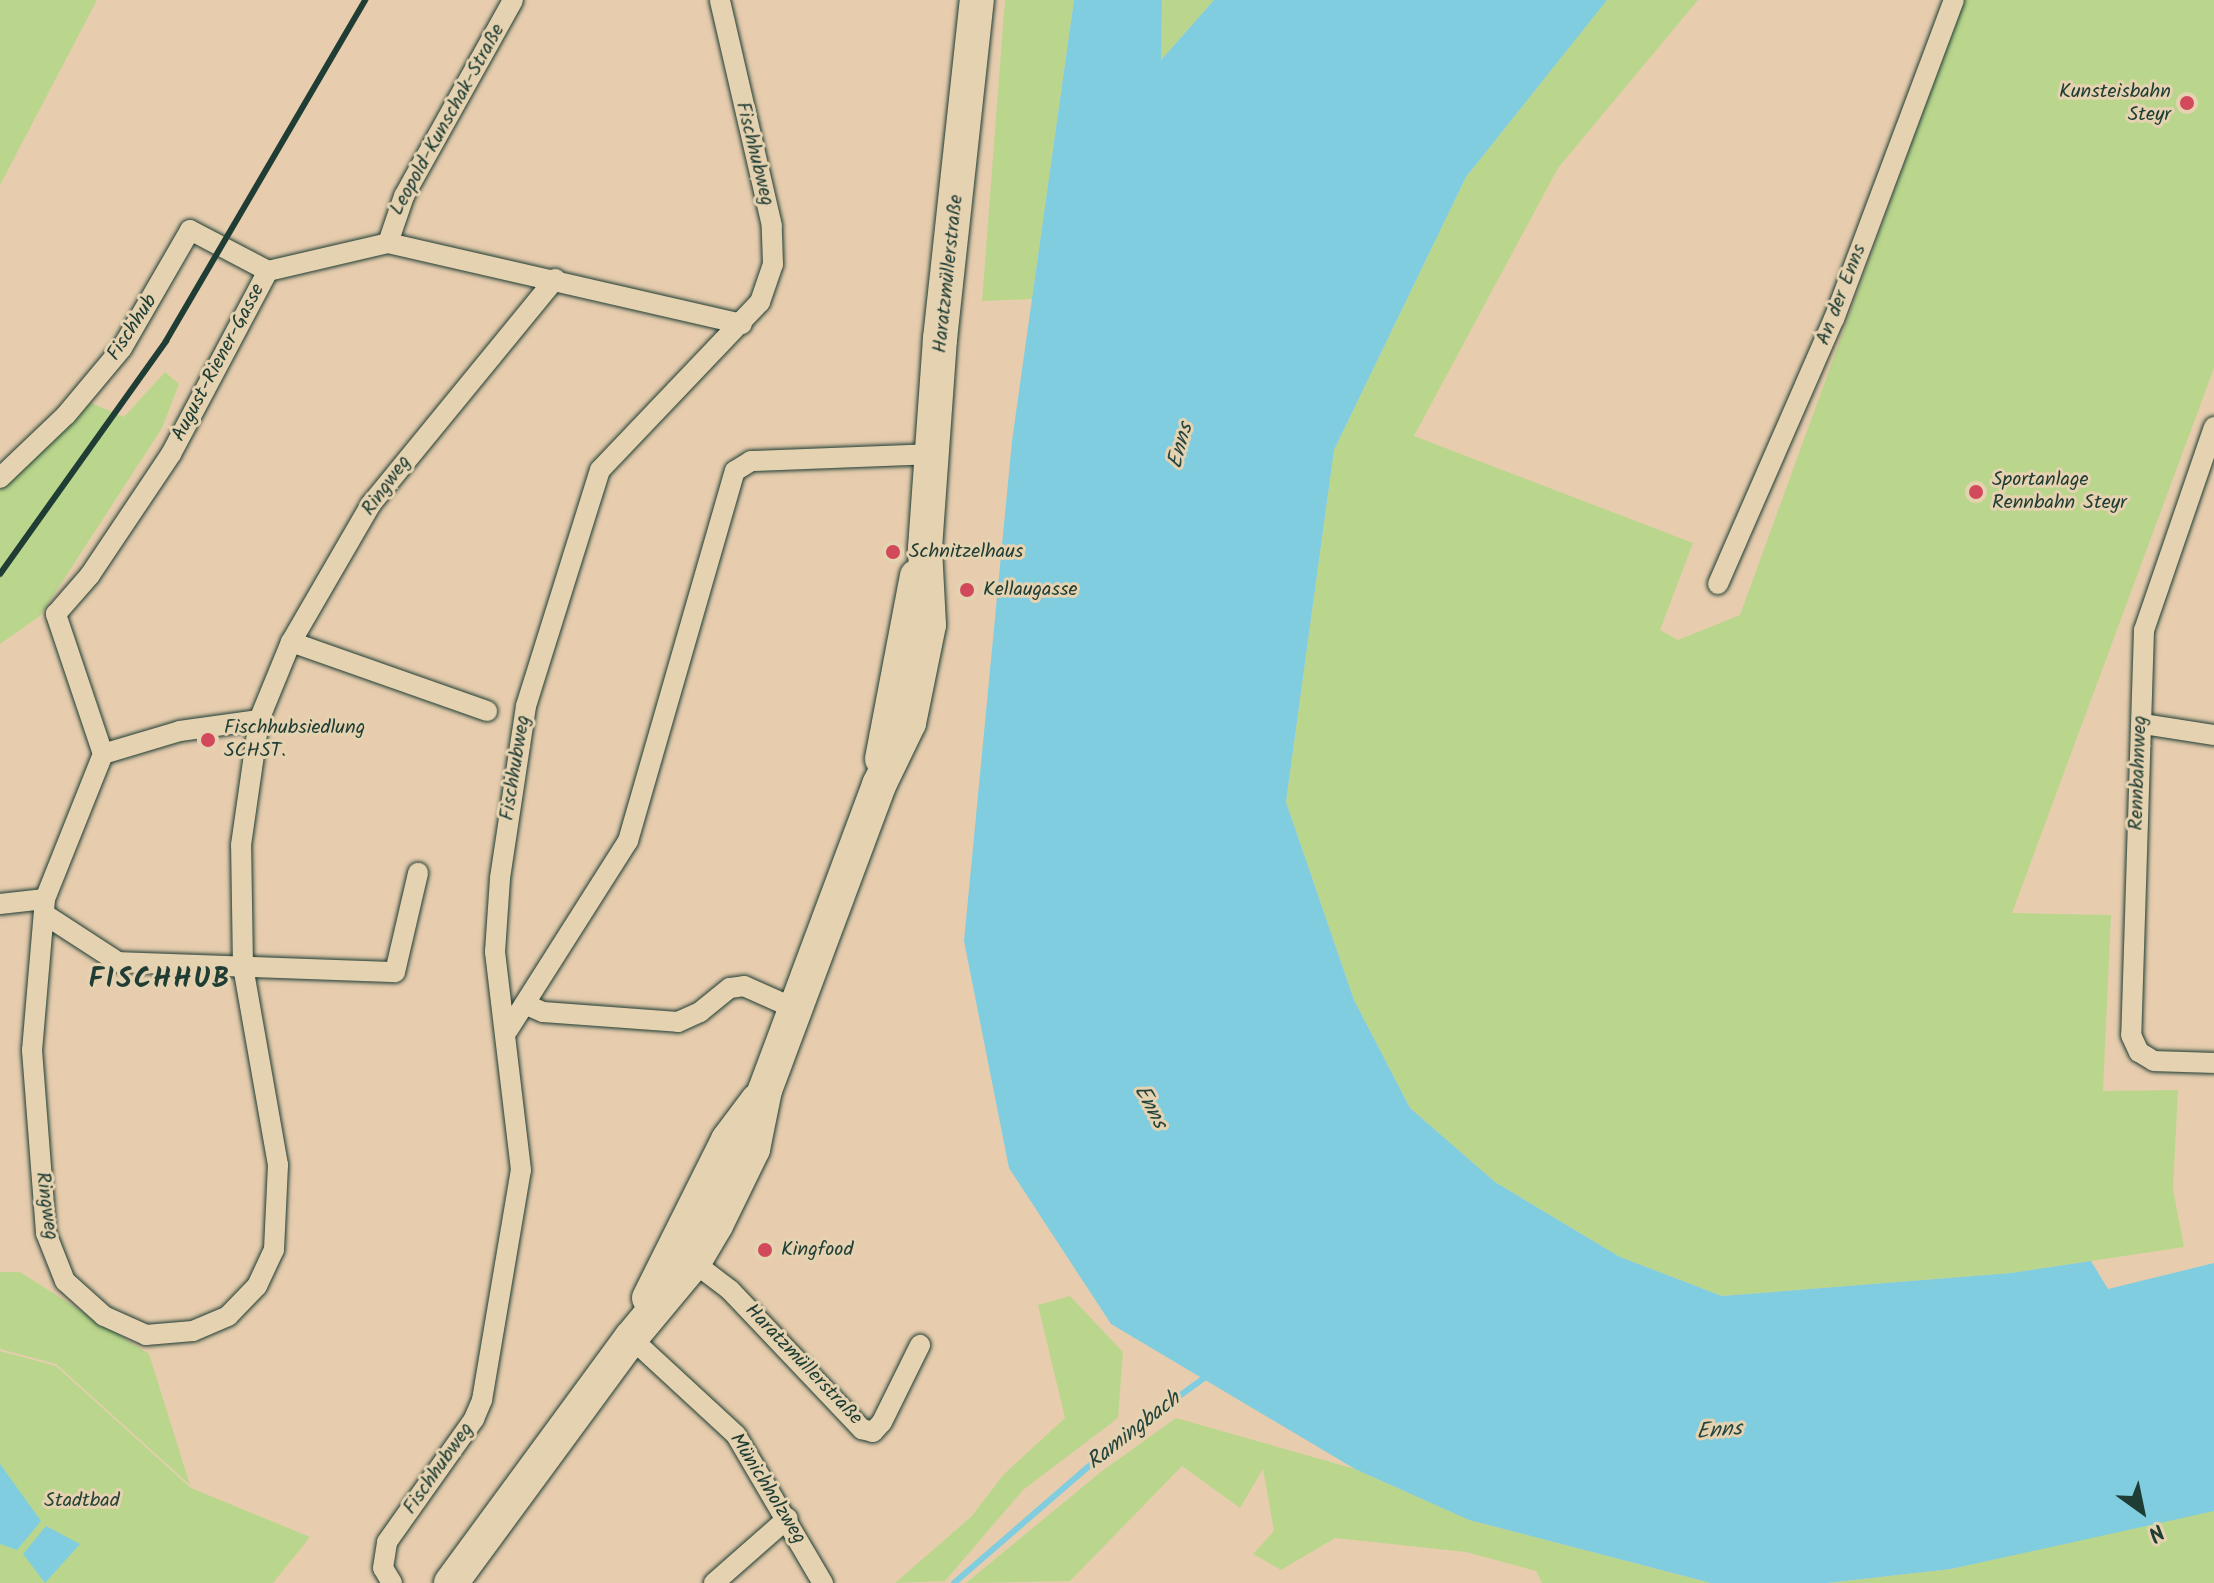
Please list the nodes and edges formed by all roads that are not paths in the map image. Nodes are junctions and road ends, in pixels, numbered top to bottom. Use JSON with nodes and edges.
{"nodes":[{"id":1,"x":513,"y":0,"type":"edge"},
{"id":2,"x":720,"y":0,"type":"edge"},
{"id":3,"x":977,"y":0,"type":"edge"},
{"id":4,"x":1954,"y":0,"type":"edge"},
{"id":5,"x":388,"y":243,"type":"junction"},
{"id":6,"x":268,"y":271,"type":"junction"},
{"id":7,"x":555,"y":279,"type":"junction"},
{"id":8,"x":742,"y":324,"type":"junction"},
{"id":9,"x":2214,"y":427,"type":"edge"},
{"id":10,"x":932,"y":454,"type":"junction"},
{"id":11,"x":2207,"y":466,"type":"edge"},
{"id":12,"x":0,"y":478,"type":"edge"},
{"id":13,"x":1718,"y":584,"type":"dead end"},
{"id":14,"x":291,"y":642,"type":"junction"},
{"id":15,"x":487,"y":711,"type":"dead end"},
{"id":16,"x":259,"y":720,"type":"junction"},
{"id":17,"x":2143,"y":724,"type":"junction"},
{"id":18,"x":2214,"y":735,"type":"edge"},
{"id":19,"x":103,"y":754,"type":"junction"},
{"id":20,"x":418,"y":873,"type":"dead end"},
{"id":21,"x":0,"y":904,"type":"edge"},
{"id":22,"x":45,"y":906,"type":"junction"},
{"id":23,"x":243,"y":967,"type":"junction"},
{"id":24,"x":527,"y":1005,"type":"junction"},
{"id":25,"x":798,"y":1010,"type":"junction"},
{"id":26,"x":508,"y":1030,"type":"junction"},
{"id":27,"x":2214,"y":1063,"type":"edge"},
{"id":28,"x":683,"y":1255,"type":"junction"},
{"id":29,"x":631,"y":1338,"type":"junction"},
{"id":30,"x":920,"y":1345,"type":"dead end"},
{"id":31,"x":788,"y":1518,"type":"junction"},
{"id":32,"x":392,"y":1583,"type":"edge"},
{"id":33,"x":451,"y":1583,"type":"edge"},
{"id":34,"x":714,"y":1583,"type":"edge"},
{"id":35,"x":823,"y":1583,"type":"edge"}],
"edges":[{"from":1,"to":5,"type":"street","name":"Leopold-Kunschak-Straße"},
{"from":2,"to":8,"type":"street","name":"Fischhubweg"},
{"from":3,"to":10,"type":"main road","name":"Haratzmüllerstraße"},
{"from":4,"to":13,"type":"street","name":"An der Enns"},
{"from":5,"to":6,"type":"street","name":"August-Riener-Gasse"},
{"from":5,"to":7,"type":"street","name":"August-Riener-Gasse"},
{"from":6,"to":12,"type":"street","name":"Fischhub"},
{"from":6,"to":19,"type":"street","name":"August-Riener-Gasse"},
{"from":7,"to":8,"type":"street","name":"August-Riener-Gasse"},
{"from":7,"to":14,"type":"street","name":"Ringweg"},
{"from":8,"to":26,"type":"street","name":"Fischhubweg"},
{"from":9,"to":11,"type":"street","name":"Rennbahnweg"},
{"from":10,"to":24,"type":"street"},
{"from":10,"to":25,"type":"main road","name":"Haratzmüllerstraße"},
{"from":11,"to":17,"type":"street","name":"Rennbahnweg"},
{"from":14,"to":15,"type":"street","name":"Fischhubweg"},
{"from":14,"to":16,"type":"street","name":"Ringweg"},
{"from":16,"to":19,"type":"street"},
{"from":16,"to":23,"type":"street","name":"Ringweg"},
{"from":17,"to":18,"type":"street"},
{"from":17,"to":27,"type":"street","name":"Rennbahnweg"},
{"from":19,"to":22,"type":"street","name":"Ringweg"},
{"from":20,"to":23,"type":"street"},
{"from":21,"to":22,"type":"street"},
{"from":22,"to":23,"type":"street"},
{"from":22,"to":23,"type":"street","name":"Ringweg"},
{"from":24,"to":25,"type":"street"},
{"from":24,"to":26,"type":"street"},
{"from":25,"to":28,"type":"main road","name":"Haratzmüllerstraße"},
{"from":26,"to":32,"type":"street","name":"Fischhubweg"},
{"from":28,"to":29,"type":"main road","name":"Haratzmüllerstraße"},
{"from":28,"to":30,"type":"street","name":"Haratzmüllerstraße"},
{"from":29,"to":31,"type":"street","name":"Münichholzweg"},
{"from":29,"to":33,"type":"main road","name":"Haratzmüllerstraße"},
{"from":31,"to":34,"type":"street"},
{"from":31,"to":35,"type":"street","name":"Münichholzweg"}]}
